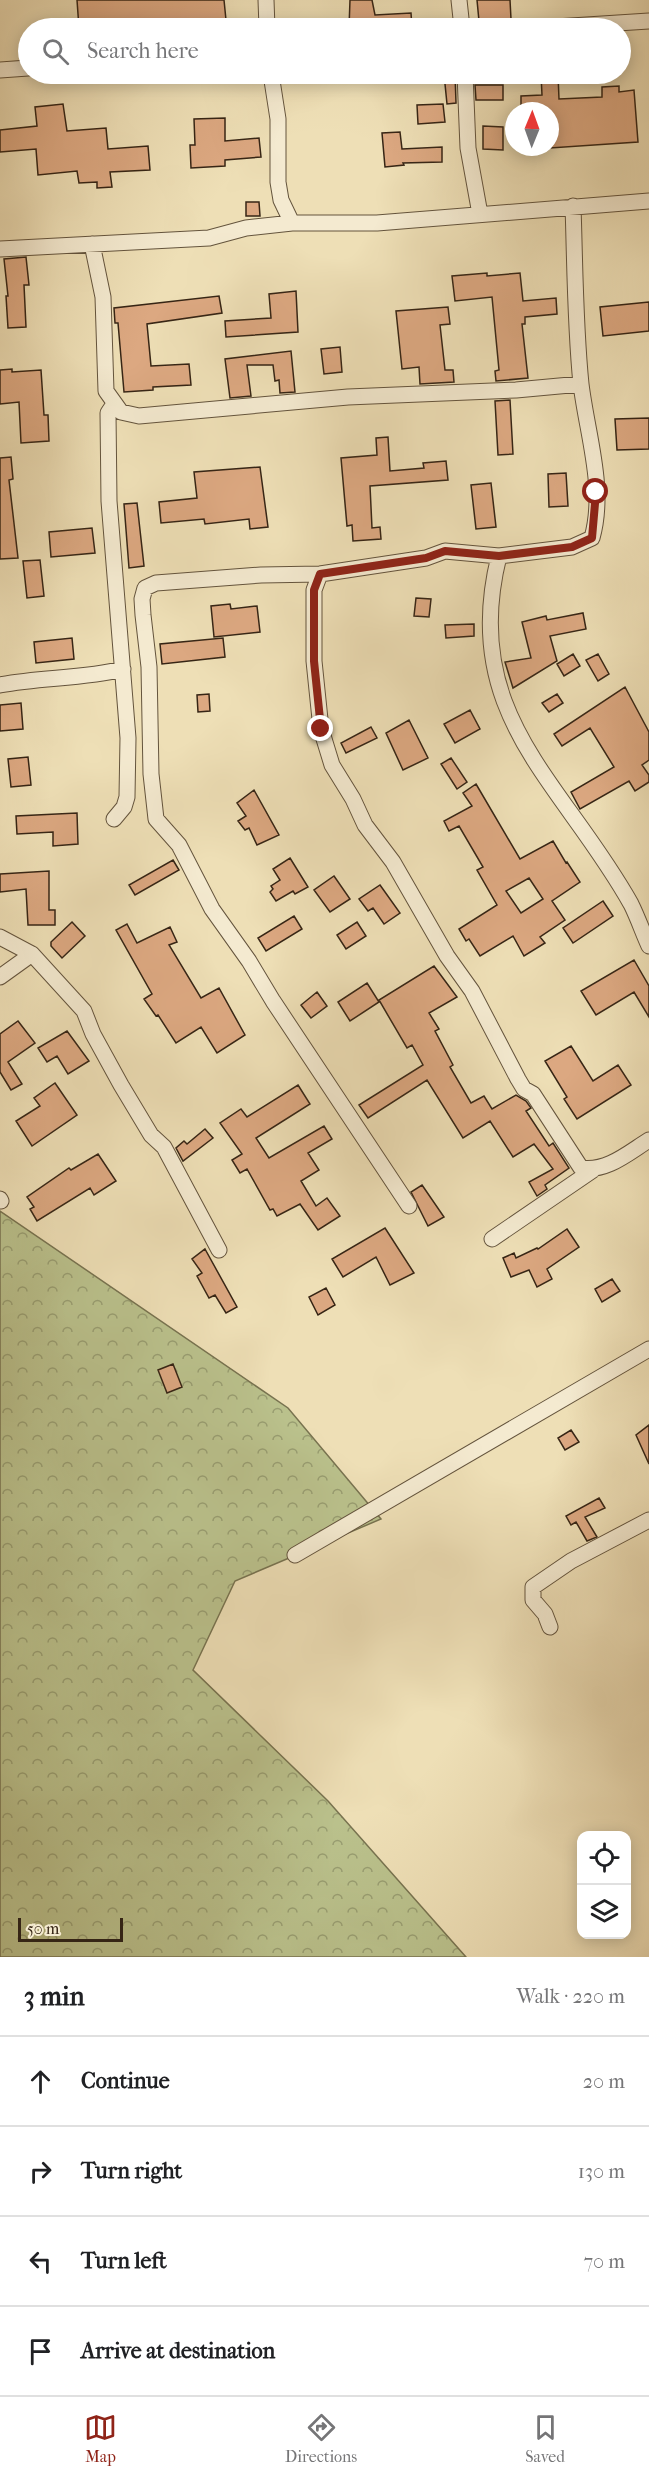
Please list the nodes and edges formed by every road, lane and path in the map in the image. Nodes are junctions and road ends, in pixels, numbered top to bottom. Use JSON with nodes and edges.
{"nodes":[{"id":1,"x":266,"y":0,"type":"edge"},
{"id":2,"x":459,"y":0,"type":"edge"},
{"id":3,"x":267,"y":18,"type":"edge"},
{"id":4,"x":461,"y":18,"type":"edge"},
{"id":5,"x":649,"y":21,"type":"edge"},
{"id":6,"x":631,"y":22,"type":"edge"},
{"id":7,"x":18,"y":69,"type":"edge"},
{"id":8,"x":0,"y":70,"type":"edge"},
{"id":9,"x":273,"y":84,"type":"edge"},
{"id":10,"x":465,"y":84,"type":"edge"},
{"id":11,"x":649,"y":201,"type":"edge"},
{"id":12,"x":573,"y":206,"type":"junction"},
{"id":13,"x":480,"y":214,"type":"junction"},
{"id":14,"x":292,"y":223,"type":"junction"},
{"id":15,"x":92,"y":244,"type":"junction"},
{"id":16,"x":0,"y":249,"type":"edge"},
{"id":17,"x":581,"y":384,"type":"junction"},
{"id":18,"x":114,"y":404,"type":"junction"},
{"id":19,"x":499,"y":556,"type":"junction"},
{"id":20,"x":320,"y":574,"type":"junction"},
{"id":21,"x":123,"y":669,"type":"junction"},
{"id":22,"x":0,"y":685,"type":"edge"},
{"id":23,"x":114,"y":819,"type":"dead end"},
{"id":24,"x":0,"y":936,"type":"edge"},
{"id":25,"x":649,"y":946,"type":"edge"},
{"id":26,"x":32,"y":954,"type":"junction"},
{"id":27,"x":0,"y":977,"type":"edge"},
{"id":28,"x":649,"y":1140,"type":"edge"},
{"id":29,"x":592,"y":1170,"type":"junction"},
{"id":30,"x":409,"y":1206,"type":"dead end"},
{"id":31,"x":492,"y":1239,"type":"dead end"},
{"id":32,"x":219,"y":1250,"type":"dead end"},
{"id":33,"x":649,"y":1349,"type":"edge"},
{"id":34,"x":649,"y":1520,"type":"edge"},
{"id":35,"x":295,"y":1555,"type":"dead end"},
{"id":36,"x":550,"y":1627,"type":"dead end"}],
"edges":[{"from":1,"to":3,"type":"street"},
{"from":2,"to":4,"type":"street"},
{"from":5,"to":6,"type":"street"},
{"from":7,"to":8,"type":"street"},
{"from":9,"to":14,"type":"street"},
{"from":10,"to":13,"type":"street"},
{"from":11,"to":12,"type":"street"},
{"from":12,"to":13,"type":"street"},
{"from":12,"to":17,"type":"street"},
{"from":13,"to":14,"type":"street"},
{"from":14,"to":15,"type":"street"},
{"from":15,"to":16,"type":"street"},
{"from":15,"to":18,"type":"street"},
{"from":17,"to":18,"type":"street"},
{"from":17,"to":19,"type":"street"},
{"from":18,"to":21,"type":"street"},
{"from":19,"to":20,"type":"street"},
{"from":19,"to":25,"type":"street"},
{"from":20,"to":29,"type":"street"},
{"from":20,"to":30,"type":"street"},
{"from":21,"to":22,"type":"street"},
{"from":21,"to":23,"type":"street"},
{"from":24,"to":26,"type":"street"},
{"from":26,"to":27,"type":"street"},
{"from":26,"to":32,"type":"street"},
{"from":28,"to":29,"type":"street"},
{"from":29,"to":31,"type":"street"},
{"from":33,"to":35,"type":"street"},
{"from":34,"to":36,"type":"street"}]}
